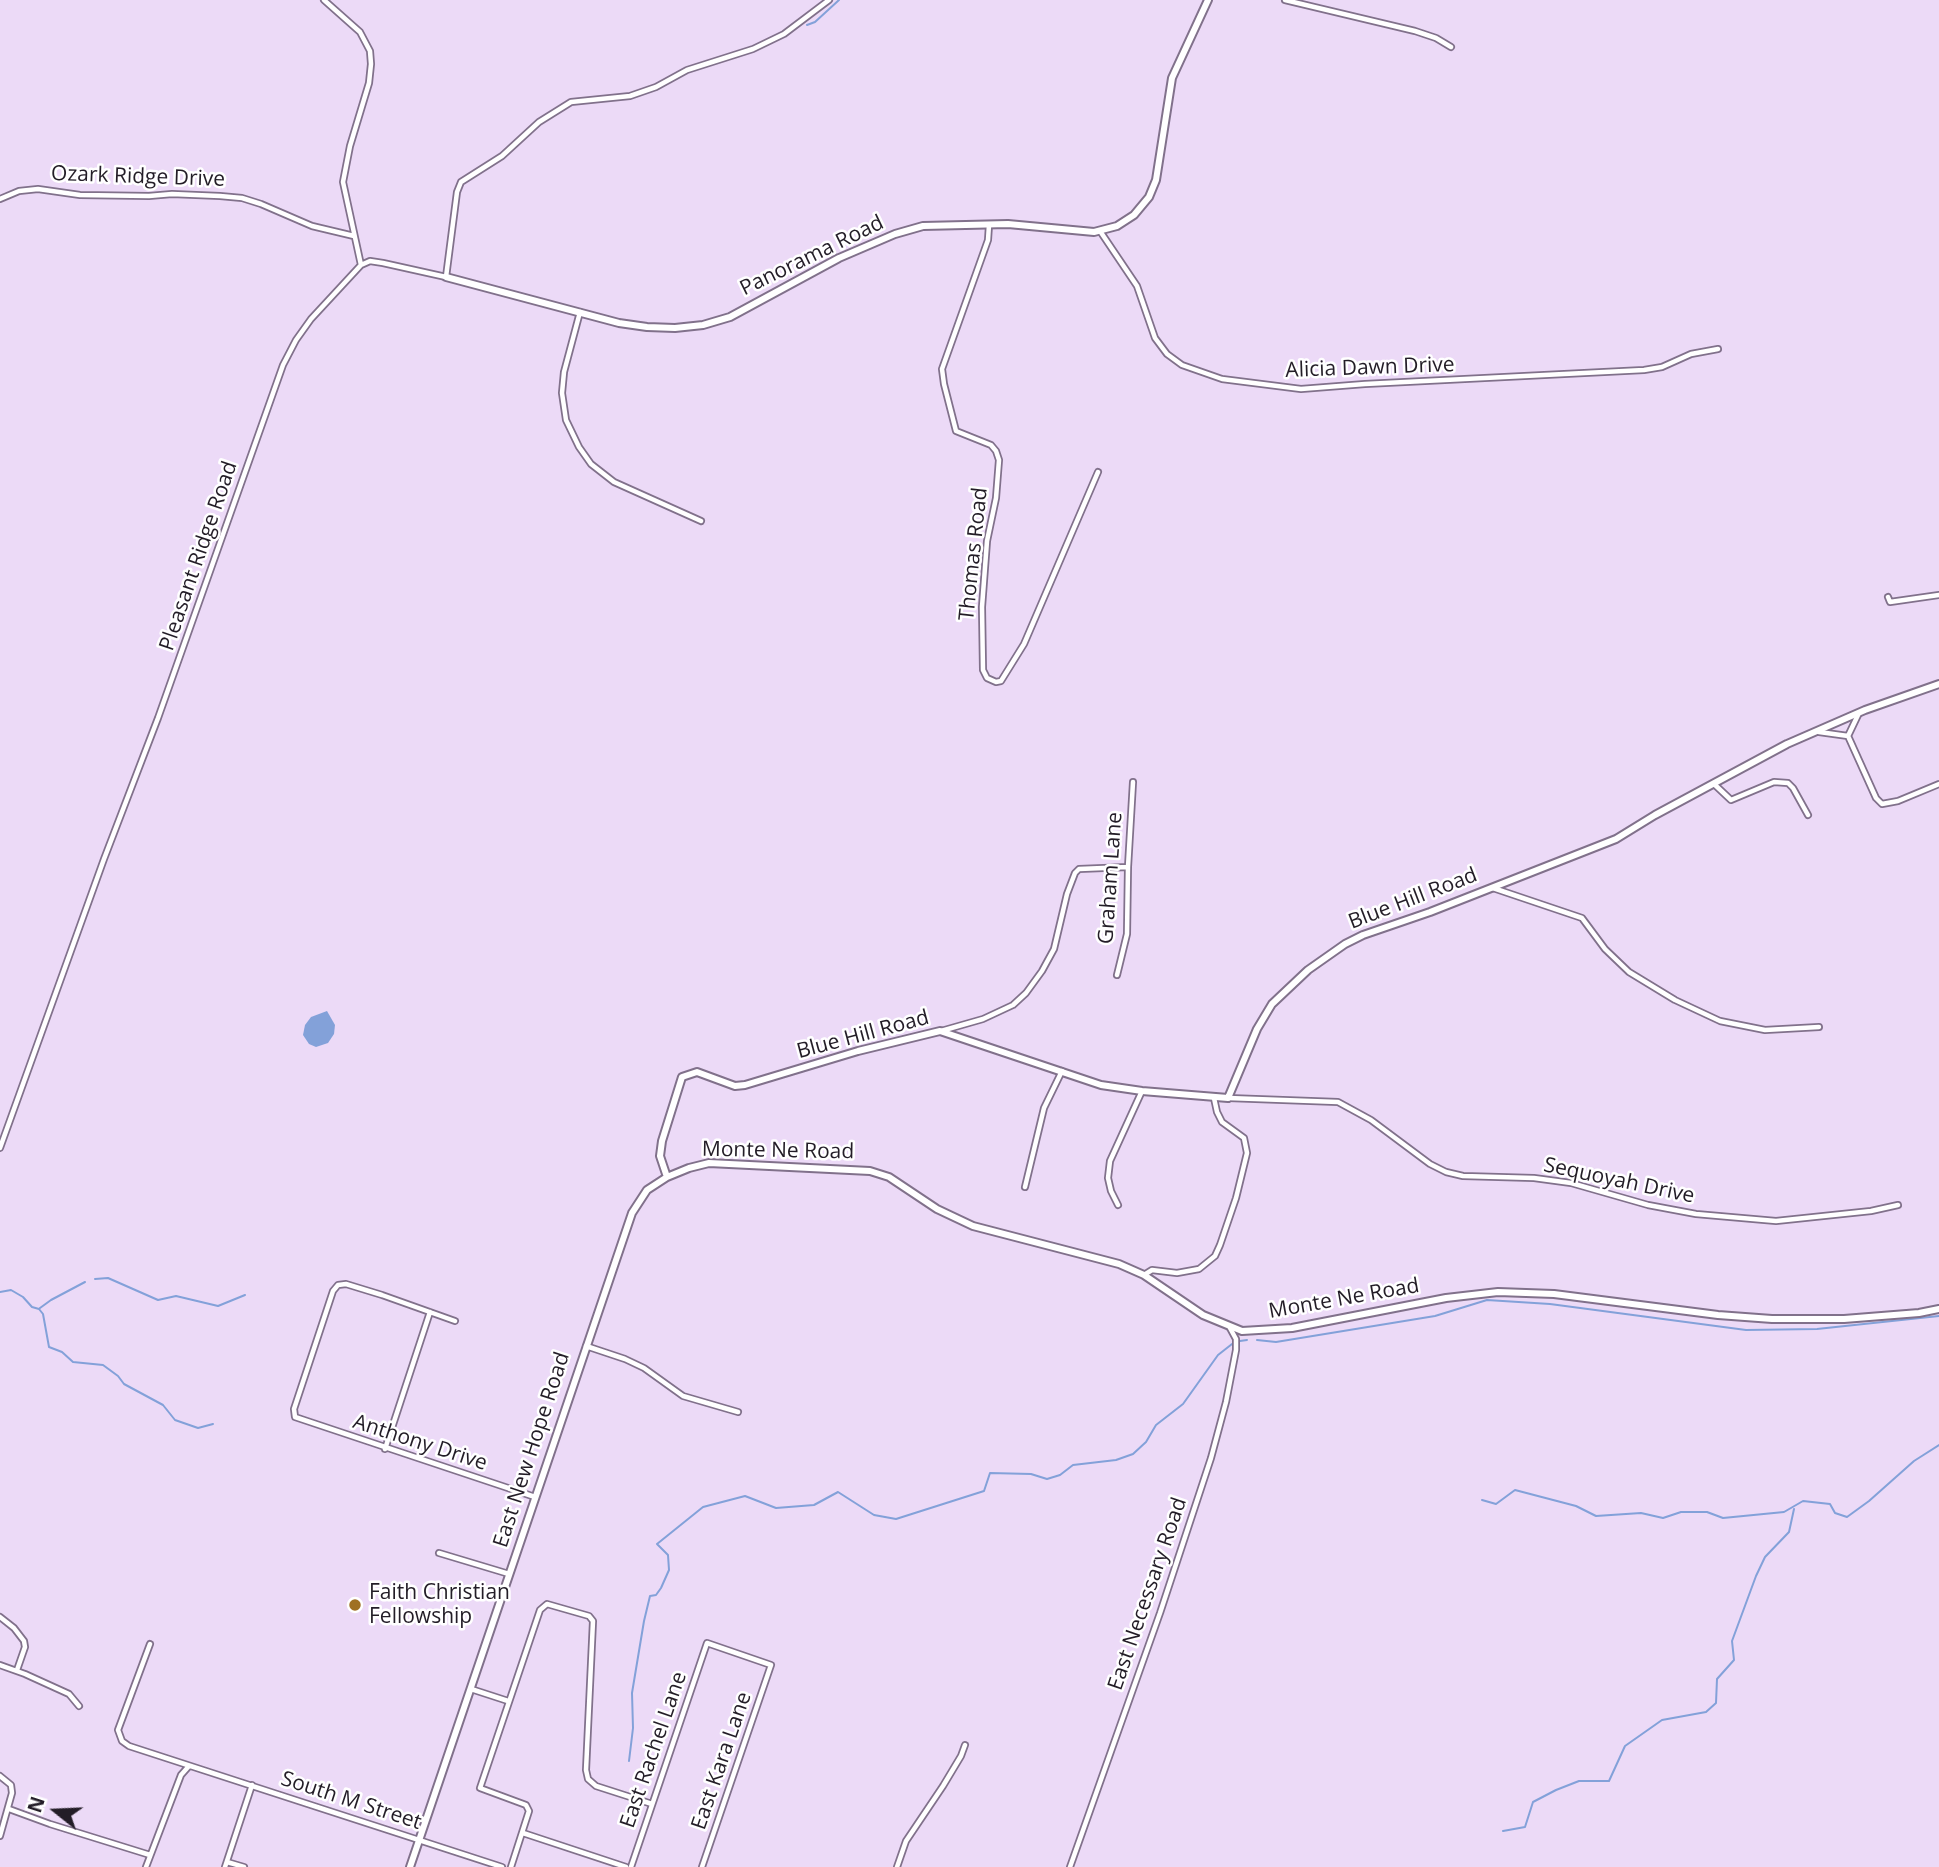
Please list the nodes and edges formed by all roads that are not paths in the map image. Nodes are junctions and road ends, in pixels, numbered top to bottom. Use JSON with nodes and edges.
{"nodes":[{"id":1,"x":324,"y":0,"type":"edge"},
{"id":2,"x":829,"y":0,"type":"edge"},
{"id":3,"x":1208,"y":0,"type":"edge"},
{"id":4,"x":1285,"y":0,"type":"edge"},
{"id":5,"x":1451,"y":47,"type":"dead end"},
{"id":6,"x":0,"y":199,"type":"edge"},
{"id":7,"x":989,"y":224,"type":"junction"},
{"id":8,"x":1100,"y":232,"type":"junction"},
{"id":9,"x":354,"y":236,"type":"junction"},
{"id":10,"x":361,"y":265,"type":"junction"},
{"id":11,"x":446,"y":277,"type":"junction"},
{"id":12,"x":580,"y":313,"type":"junction"},
{"id":13,"x":1718,"y":349,"type":"dead end"},
{"id":14,"x":1098,"y":472,"type":"dead end"},
{"id":15,"x":701,"y":521,"type":"dead end"},
{"id":16,"x":1939,"y":595,"type":"edge"},
{"id":17,"x":1888,"y":597,"type":"dead end"},
{"id":18,"x":1939,"y":684,"type":"edge"},
{"id":19,"x":1858,"y":713,"type":"junction"},
{"id":20,"x":1817,"y":732,"type":"junction"},
{"id":21,"x":1848,"y":736,"type":"junction"},
{"id":22,"x":1133,"y":782,"type":"dead end"},
{"id":23,"x":1714,"y":784,"type":"junction"},
{"id":24,"x":1939,"y":784,"type":"edge"},
{"id":25,"x":1808,"y":816,"type":"dead end"},
{"id":26,"x":1128,"y":867,"type":"junction"},
{"id":27,"x":1491,"y":887,"type":"junction"},
{"id":28,"x":1117,"y":975,"type":"dead end"},
{"id":29,"x":1819,"y":1027,"type":"dead end"},
{"id":30,"x":940,"y":1031,"type":"junction"},
{"id":31,"x":1062,"y":1072,"type":"junction"},
{"id":32,"x":1142,"y":1091,"type":"junction"},
{"id":33,"x":1214,"y":1098,"type":"junction"},
{"id":34,"x":1228,"y":1098,"type":"junction"},
{"id":35,"x":0,"y":1148,"type":"edge"},
{"id":36,"x":667,"y":1177,"type":"junction"},
{"id":37,"x":1025,"y":1187,"type":"dead end"},
{"id":38,"x":1118,"y":1205,"type":"dead end"},
{"id":39,"x":1898,"y":1205,"type":"dead end"},
{"id":40,"x":1144,"y":1275,"type":"junction"},
{"id":41,"x":1939,"y":1309,"type":"edge"},
{"id":42,"x":430,"y":1312,"type":"junction"},
{"id":43,"x":455,"y":1321,"type":"dead end"},
{"id":44,"x":1230,"y":1328,"type":"junction"},
{"id":45,"x":586,"y":1346,"type":"junction"},
{"id":46,"x":738,"y":1412,"type":"dead end"},
{"id":47,"x":385,"y":1449,"type":"junction"},
{"id":48,"x":535,"y":1497,"type":"junction"},
{"id":49,"x":439,"y":1553,"type":"dead end"},
{"id":50,"x":509,"y":1574,"type":"junction"},
{"id":51,"x":0,"y":1617,"type":"edge"},
{"id":52,"x":150,"y":1644,"type":"dead end"},
{"id":53,"x":0,"y":1665,"type":"edge"},
{"id":54,"x":771,"y":1665,"type":"joint"},
{"id":55,"x":17,"y":1670,"type":"junction"},
{"id":56,"x":471,"y":1689,"type":"junction"},
{"id":57,"x":508,"y":1701,"type":"junction"},
{"id":58,"x":79,"y":1706,"type":"dead end"},
{"id":59,"x":965,"y":1745,"type":"dead end"},
{"id":60,"x":189,"y":1766,"type":"junction"},
{"id":61,"x":0,"y":1776,"type":"edge"},
{"id":62,"x":252,"y":1785,"type":"junction"},
{"id":63,"x":652,"y":1804,"type":"junction"},
{"id":64,"x":9,"y":1809,"type":"junction"},
{"id":65,"x":523,"y":1833,"type":"junction"},
{"id":66,"x":0,"y":1836,"type":"edge"},
{"id":67,"x":419,"y":1840,"type":"junction"},
{"id":68,"x":150,"y":1855,"type":"junction"},
{"id":69,"x":226,"y":1864,"type":"edge"},
{"id":70,"x":146,"y":1867,"type":"edge"},
{"id":71,"x":244,"y":1867,"type":"edge"},
{"id":72,"x":410,"y":1867,"type":"edge"},
{"id":73,"x":502,"y":1867,"type":"edge"},
{"id":74,"x":511,"y":1867,"type":"edge"},
{"id":75,"x":629,"y":1867,"type":"edge"},
{"id":76,"x":702,"y":1867,"type":"edge"},
{"id":77,"x":897,"y":1867,"type":"edge"},
{"id":78,"x":1070,"y":1867,"type":"edge"}],
"edges":[{"from":1,"to":9,"type":"street"},
{"from":2,"to":11,"type":"street"},
{"from":3,"to":8,"type":"street"},
{"from":4,"to":5,"type":"street"},
{"from":6,"to":9,"type":"street","name":"Ozark Ridge Drive"},
{"from":7,"to":8,"type":"street","name":"Panorama Road"},
{"from":7,"to":12,"type":"street","name":"Panorama Road"},
{"from":7,"to":14,"type":"street","name":"Thomas Road"},
{"from":8,"to":13,"type":"street","name":"Alicia Dawn Drive"},
{"from":9,"to":10,"type":"street"},
{"from":10,"to":11,"type":"street"},
{"from":10,"to":35,"type":"street","name":"Pleasant Ridge Road"},
{"from":11,"to":12,"type":"street","name":"Panorama Road"},
{"from":12,"to":15,"type":"street"},
{"from":16,"to":17,"type":"street"},
{"from":18,"to":19,"type":"street","name":"Blue Hill Road"},
{"from":19,"to":20,"type":"street","name":"Blue Hill Road"},
{"from":19,"to":21,"type":"street"},
{"from":20,"to":21,"type":"street"},
{"from":20,"to":23,"type":"street","name":"Blue Hill Road"},
{"from":21,"to":24,"type":"street"},
{"from":22,"to":26,"type":"street","name":"Graham Lane"},
{"from":23,"to":25,"type":"street"},
{"from":23,"to":27,"type":"street","name":"Blue Hill Road"},
{"from":26,"to":28,"type":"street","name":"Graham Lane"},
{"from":26,"to":30,"type":"street"},
{"from":27,"to":29,"type":"street"},
{"from":27,"to":34,"type":"street","name":"Blue Hill Road"},
{"from":30,"to":31,"type":"street","name":"Blue Hill Road"},
{"from":30,"to":36,"type":"street","name":"Blue Hill Road"},
{"from":31,"to":32,"type":"street","name":"Blue Hill Road"},
{"from":31,"to":37,"type":"street"},
{"from":32,"to":33,"type":"street","name":"Blue Hill Road"},
{"from":32,"to":38,"type":"street"},
{"from":33,"to":34,"type":"street","name":"Blue Hill Road"},
{"from":33,"to":40,"type":"street"},
{"from":34,"to":39,"type":"street","name":"Sequoyah Drive"},
{"from":36,"to":40,"type":"street","name":"Monte Ne Road"},
{"from":36,"to":45,"type":"street","name":"East New Hope Road"},
{"from":40,"to":44,"type":"street","name":"Monte Ne Road"},
{"from":41,"to":44,"type":"street","name":"Monte Ne Road"},
{"from":42,"to":43,"type":"street"},
{"from":42,"to":47,"type":"street"},
{"from":42,"to":47,"type":"street","name":"Anthony Drive"},
{"from":44,"to":78,"type":"street","name":"East Necessary Road"},
{"from":45,"to":46,"type":"street"},
{"from":45,"to":48,"type":"street","name":"East New Hope Road"},
{"from":47,"to":48,"type":"street","name":"Anthony Drive"},
{"from":48,"to":50,"type":"street","name":"East New Hope Road"},
{"from":49,"to":50,"type":"street"},
{"from":50,"to":56,"type":"street","name":"East New Hope Road"},
{"from":51,"to":55,"type":"street"},
{"from":52,"to":60,"type":"street","name":"South M Street"},
{"from":53,"to":55,"type":"street"},
{"from":54,"to":63,"type":"street","name":"East Rachel Lane"},
{"from":54,"to":76,"type":"street","name":"East Kara Lane"},
{"from":55,"to":58,"type":"street"},
{"from":56,"to":57,"type":"street"},
{"from":56,"to":67,"type":"street","name":"East New Hope Road"},
{"from":57,"to":63,"type":"street"},
{"from":57,"to":65,"type":"street"},
{"from":59,"to":77,"type":"street"},
{"from":60,"to":62,"type":"street","name":"South M Street"},
{"from":60,"to":68,"type":"street"},
{"from":61,"to":64,"type":"street"},
{"from":62,"to":67,"type":"street","name":"South M Street"},
{"from":62,"to":69,"type":"street"},
{"from":63,"to":75,"type":"street","name":"East Rachel Lane"},
{"from":64,"to":66,"type":"street"},
{"from":64,"to":68,"type":"street"},
{"from":65,"to":74,"type":"street"},
{"from":65,"to":75,"type":"street"},
{"from":67,"to":72,"type":"street","name":"East New Hope Road"},
{"from":67,"to":73,"type":"street","name":"South M Street"},
{"from":68,"to":70,"type":"street"},
{"from":69,"to":71,"type":"street"}]}
